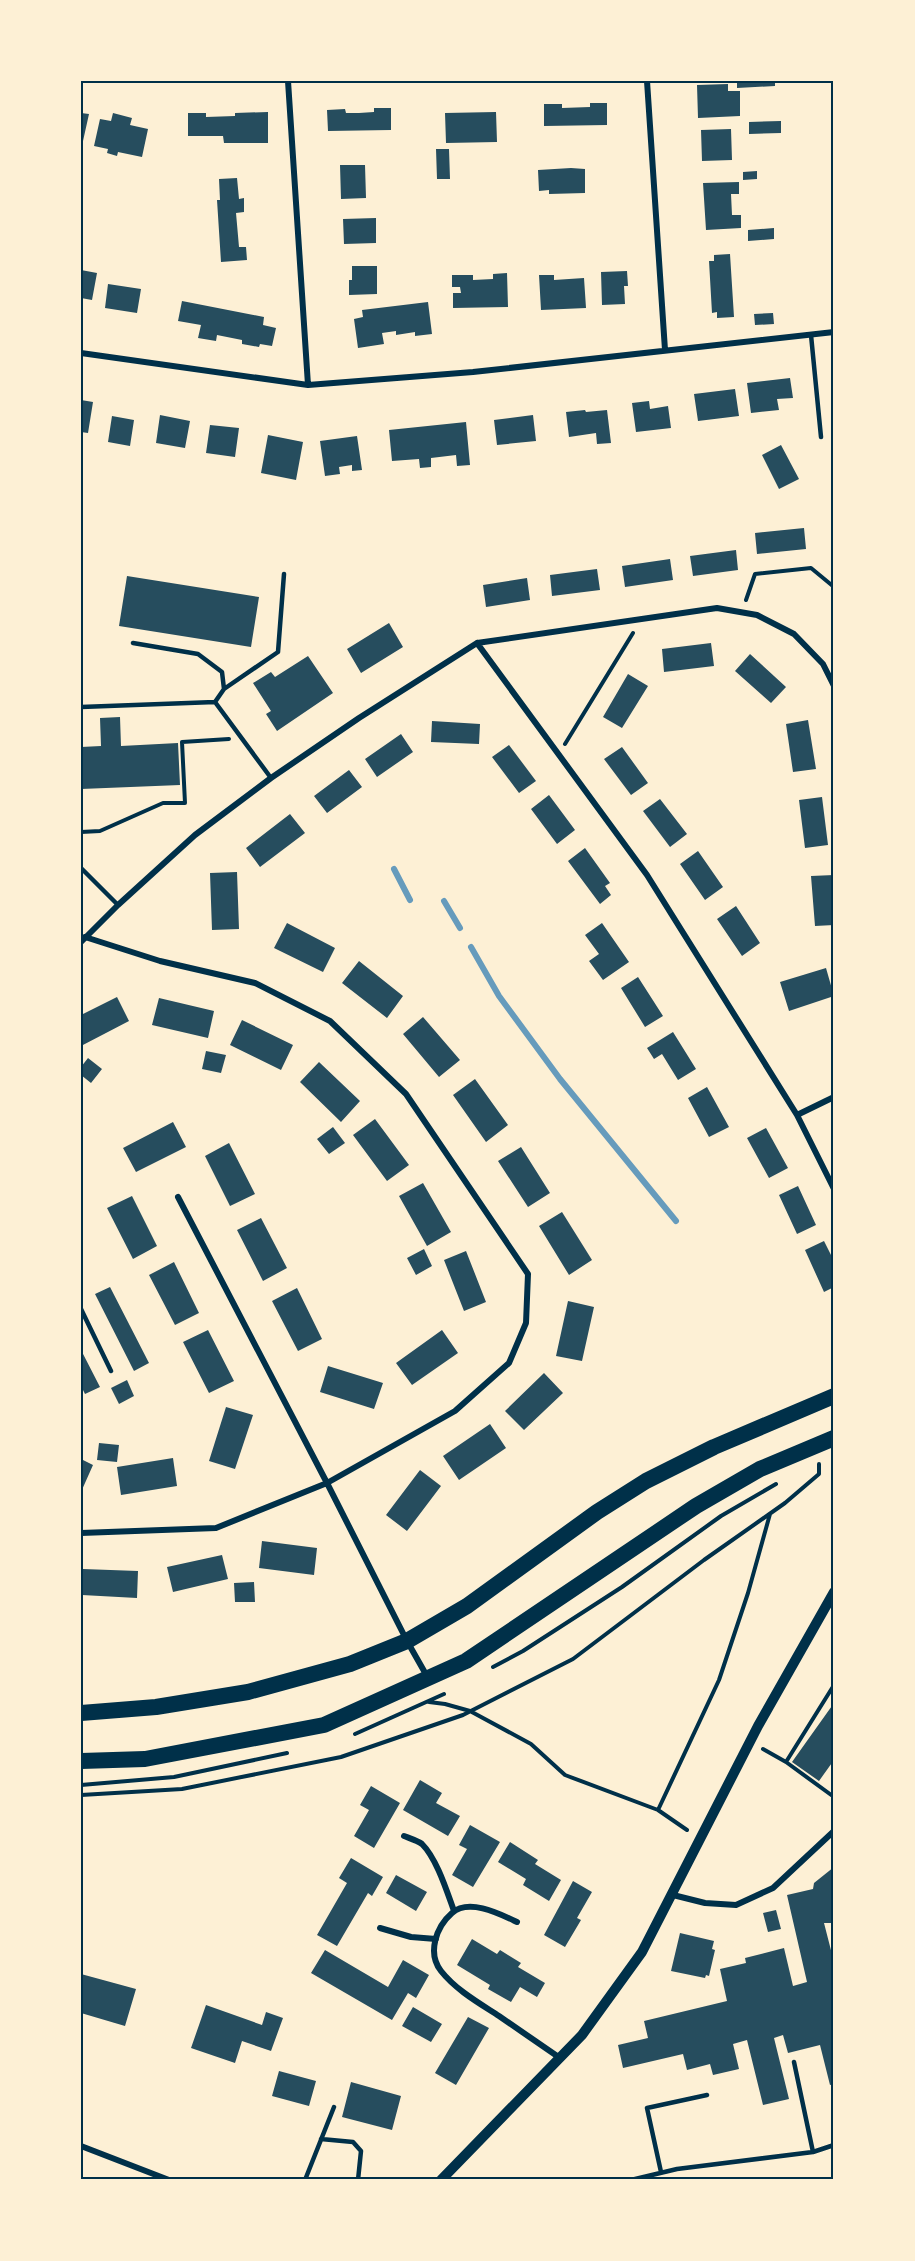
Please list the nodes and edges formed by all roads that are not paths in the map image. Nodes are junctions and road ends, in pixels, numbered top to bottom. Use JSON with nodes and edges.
{"nodes":[{"id":1,"x":288,"y":81,"type":"edge"},
{"id":2,"x":647,"y":81,"type":"edge"},
{"id":3,"x":834,"y":332,"type":"edge"},
{"id":4,"x":811,"y":334,"type":"junction"},
{"id":5,"x":665,"y":350,"type":"junction"},
{"id":6,"x":81,"y":353,"type":"edge"},
{"id":7,"x":308,"y":386,"type":"junction"},
{"id":8,"x":821,"y":437,"type":"dead end"},
{"id":9,"x":284,"y":574,"type":"dead end"},
{"id":10,"x":133,"y":643,"type":"dead end"},
{"id":11,"x":477,"y":643,"type":"junction"},
{"id":12,"x":834,"y":686,"type":"edge"},
{"id":13,"x":224,"y":689,"type":"junction"},
{"id":14,"x":214,"y":702,"type":"junction"},
{"id":15,"x":81,"y":707,"type":"edge"},
{"id":16,"x":271,"y":778,"type":"junction"},
{"id":17,"x":81,"y":868,"type":"edge"},
{"id":18,"x":118,"y":905,"type":"junction"},
{"id":19,"x":83,"y":940,"type":"edge"},
{"id":20,"x":834,"y":1096,"type":"edge"},
{"id":21,"x":797,"y":1115,"type":"junction"},
{"id":22,"x":834,"y":1189,"type":"edge"},
{"id":23,"x":178,"y":1197,"type":"dead end"},
{"id":24,"x":81,"y":1309,"type":"edge"},
{"id":25,"x":111,"y":1371,"type":"dead end"},
{"id":26,"x":834,"y":1396,"type":"edge"},
{"id":27,"x":834,"y":1438,"type":"edge"},
{"id":28,"x":327,"y":1483,"type":"junction"},
{"id":29,"x":81,"y":1533,"type":"edge"},
{"id":30,"x":834,"y":1592,"type":"edge"},
{"id":31,"x":407,"y":1641,"type":"junction"},
{"id":32,"x":424,"y":1680,"type":"junction"},
{"id":33,"x":81,"y":1713,"type":"edge"},
{"id":34,"x":81,"y":1761,"type":"edge"},
{"id":35,"x":834,"y":1831,"type":"edge"},
{"id":36,"x":404,"y":1836,"type":"dead end"},
{"id":37,"x":673,"y":1895,"type":"junction"},
{"id":38,"x":454,"y":1911,"type":"junction"},
{"id":39,"x":517,"y":1922,"type":"dead end"},
{"id":40,"x":380,"y":1928,"type":"dead end"},
{"id":41,"x":436,"y":1939,"type":"junction"},
{"id":42,"x":560,"y":2058,"type":"junction"},
{"id":43,"x":794,"y":2062,"type":"dead end"},
{"id":44,"x":706,"y":2095,"type":"dead end"},
{"id":45,"x":334,"y":2107,"type":"dead end"},
{"id":46,"x":321,"y":2139,"type":"junction"},
{"id":47,"x":834,"y":2145,"type":"edge"},
{"id":48,"x":81,"y":2146,"type":"edge"},
{"id":49,"x":813,"y":2152,"type":"junction"},
{"id":50,"x":661,"y":2172,"type":"junction"},
{"id":51,"x":156,"y":2178,"type":"edge"},
{"id":52,"x":169,"y":2180,"type":"edge"},
{"id":53,"x":305,"y":2180,"type":"edge"},
{"id":54,"x":358,"y":2180,"type":"edge"},
{"id":55,"x":441,"y":2180,"type":"edge"},
{"id":56,"x":632,"y":2180,"type":"edge"}],
"edges":[{"from":1,"to":7,"type":"street"},
{"from":2,"to":5,"type":"street"},
{"from":3,"to":4,"type":"street"},
{"from":4,"to":5,"type":"street"},
{"from":4,"to":8,"type":"lane"},
{"from":5,"to":7,"type":"street"},
{"from":6,"to":7,"type":"street"},
{"from":9,"to":13,"type":"lane"},
{"from":10,"to":13,"type":"lane"},
{"from":11,"to":12,"type":"street"},
{"from":11,"to":16,"type":"street"},
{"from":11,"to":21,"type":"street"},
{"from":13,"to":14,"type":"lane"},
{"from":14,"to":15,"type":"lane"},
{"from":14,"to":16,"type":"lane"},
{"from":16,"to":18,"type":"street"},
{"from":17,"to":18,"type":"lane"},
{"from":18,"to":19,"type":"street"},
{"from":19,"to":28,"type":"street"},
{"from":20,"to":21,"type":"street"},
{"from":21,"to":22,"type":"street"},
{"from":23,"to":28,"type":"street"},
{"from":24,"to":25,"type":"lane"},
{"from":26,"to":31,"type":"highway"},
{"from":27,"to":32,"type":"highway"},
{"from":28,"to":29,"type":"street"},
{"from":28,"to":31,"type":"street"},
{"from":30,"to":37,"type":"street"},
{"from":31,"to":32,"type":"street"},
{"from":31,"to":33,"type":"highway"},
{"from":32,"to":34,"type":"highway"},
{"from":35,"to":37,"type":"street"},
{"from":36,"to":38,"type":"street"},
{"from":37,"to":42,"type":"street"},
{"from":38,"to":39,"type":"street"},
{"from":38,"to":41,"type":"street"},
{"from":40,"to":41,"type":"street"},
{"from":41,"to":42,"type":"street"},
{"from":42,"to":55,"type":"street"},
{"from":43,"to":49,"type":"lane"},
{"from":44,"to":50,"type":"lane"},
{"from":45,"to":46,"type":"lane"},
{"from":46,"to":53,"type":"lane"},
{"from":46,"to":54,"type":"lane"},
{"from":47,"to":49,"type":"lane"},
{"from":48,"to":51,"type":"street"},
{"from":49,"to":50,"type":"lane"},
{"from":50,"to":56,"type":"lane"},
{"from":51,"to":52,"type":"street"}]}
